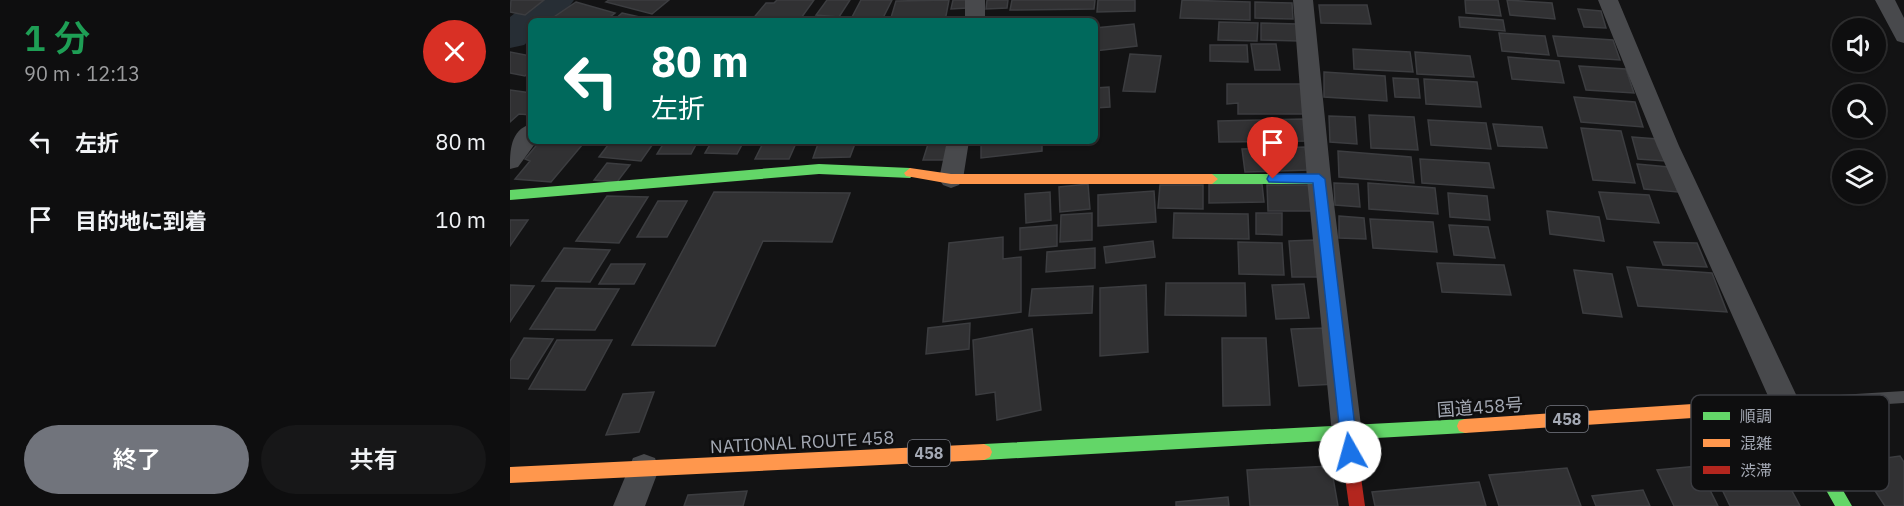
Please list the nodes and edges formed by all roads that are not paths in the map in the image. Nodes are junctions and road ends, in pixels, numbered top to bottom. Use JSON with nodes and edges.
{"nodes":[{"id":1,"x":975,"y":0,"type":"edge"},
{"id":2,"x":1303,"y":0,"type":"edge"},
{"id":3,"x":1608,"y":0,"type":"edge"},
{"id":4,"x":1885,"y":0,"type":"edge"},
{"id":5,"x":975,"y":18,"type":"edge"},
{"id":6,"x":1904,"y":38,"type":"edge"},
{"id":7,"x":528,"y":136,"type":"edge"},
{"id":8,"x":957,"y":144,"type":"edge"},
{"id":9,"x":510,"y":161,"type":"edge"},
{"id":10,"x":951,"y":179,"type":"junction"},
{"id":11,"x":1319,"y":179,"type":"junction"},
{"id":12,"x":510,"y":195,"type":"edge"},
{"id":13,"x":1781,"y":395,"type":"edge"},
{"id":14,"x":1904,"y":397,"type":"edge"},
{"id":15,"x":1889,"y":398,"type":"edge"},
{"id":16,"x":1691,"y":411,"type":"edge"},
{"id":17,"x":1347,"y":434,"type":"junction"},
{"id":18,"x":644,"y":468,"type":"junction"},
{"id":19,"x":510,"y":475,"type":"edge"},
{"id":20,"x":1835,"y":491,"type":"edge"},
{"id":21,"x":629,"y":506,"type":"edge"},
{"id":22,"x":1357,"y":506,"type":"edge"},
{"id":23,"x":1844,"y":506,"type":"edge"}],
"edges":[{"from":1,"to":5,"type":"street"},
{"from":2,"to":11,"type":"street"},
{"from":3,"to":13,"type":"street"},
{"from":4,"to":6,"type":"street"},
{"from":7,"to":9,"type":"street"},
{"from":8,"to":10,"type":"street"},
{"from":10,"to":11,"type":"main road"},
{"from":10,"to":12,"type":"main road"},
{"from":11,"to":17,"type":"street"},
{"from":14,"to":15,"type":"lane"},
{"from":16,"to":17,"type":"main road","name":"国道458号","number":"458"},
{"from":17,"to":18,"type":"main road","name":"NATIONAL ROUTE 458","number":"458"},
{"from":17,"to":22,"type":"main road"},
{"from":18,"to":19,"type":"main road","name":"NATIONAL ROUTE 458","number":"458"},
{"from":18,"to":21,"type":"street"},
{"from":20,"to":23,"type":"main road"}]}
